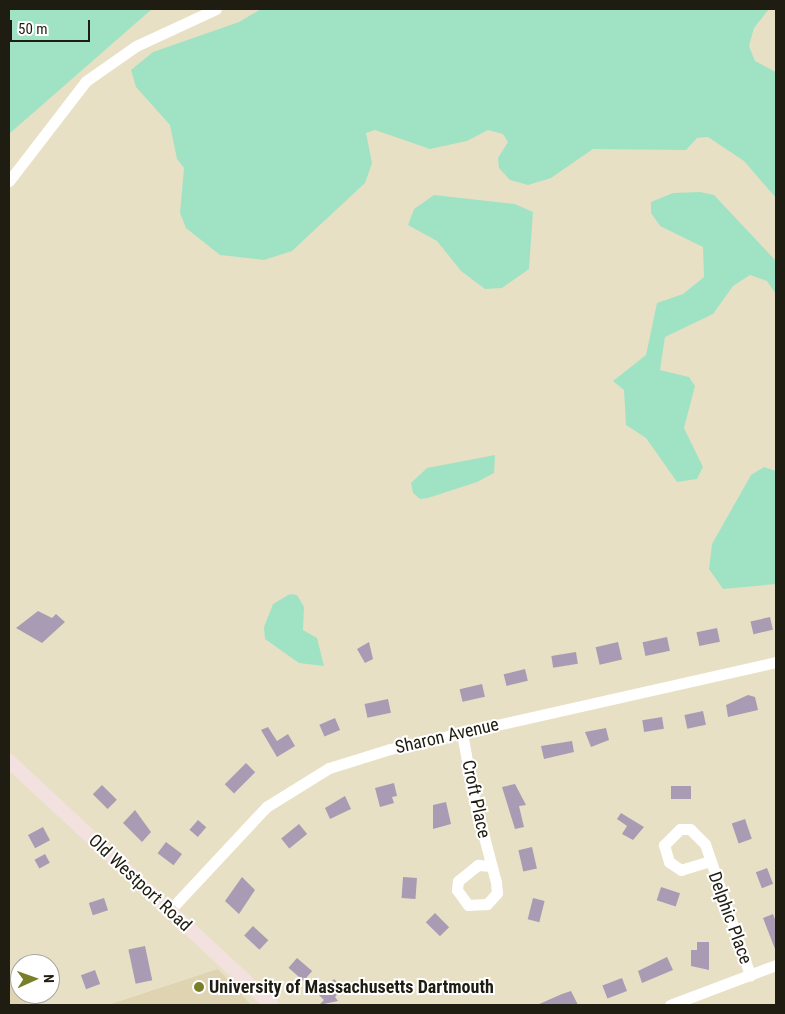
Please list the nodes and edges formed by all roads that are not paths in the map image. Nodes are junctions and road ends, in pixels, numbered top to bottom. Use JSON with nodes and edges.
{"nodes":[{"id":1,"x":216,"y":9,"type":"edge"},
{"id":2,"x":9,"y":181,"type":"edge"},
{"id":3,"x":776,"y":662,"type":"edge"},
{"id":4,"x":462,"y":733,"type":"junction"},
{"id":5,"x":9,"y":761,"type":"edge"},
{"id":6,"x":710,"y":861,"type":"dead end"},
{"id":7,"x":491,"y":866,"type":"dead end"},
{"id":8,"x":170,"y":910,"type":"junction"},
{"id":9,"x":776,"y":965,"type":"edge"},
{"id":10,"x":750,"y":975,"type":"junction"},
{"id":11,"x":272,"y":1005,"type":"edge"},
{"id":12,"x":670,"y":1005,"type":"edge"}],
"edges":[{"from":1,"to":2,"type":"street"},
{"from":3,"to":4,"type":"street","name":"Sharon Avenue"},
{"from":4,"to":7,"type":"street","name":"Croft Place"},
{"from":4,"to":8,"type":"street","name":"Sharon Avenue"},
{"from":5,"to":8,"type":"main road","name":"Old Westport Road"},
{"from":6,"to":10,"type":"street","name":"Delphic Place"},
{"from":8,"to":11,"type":"main road","name":"Old Westport Road"},
{"from":9,"to":10,"type":"street"},
{"from":10,"to":12,"type":"street"}]}
